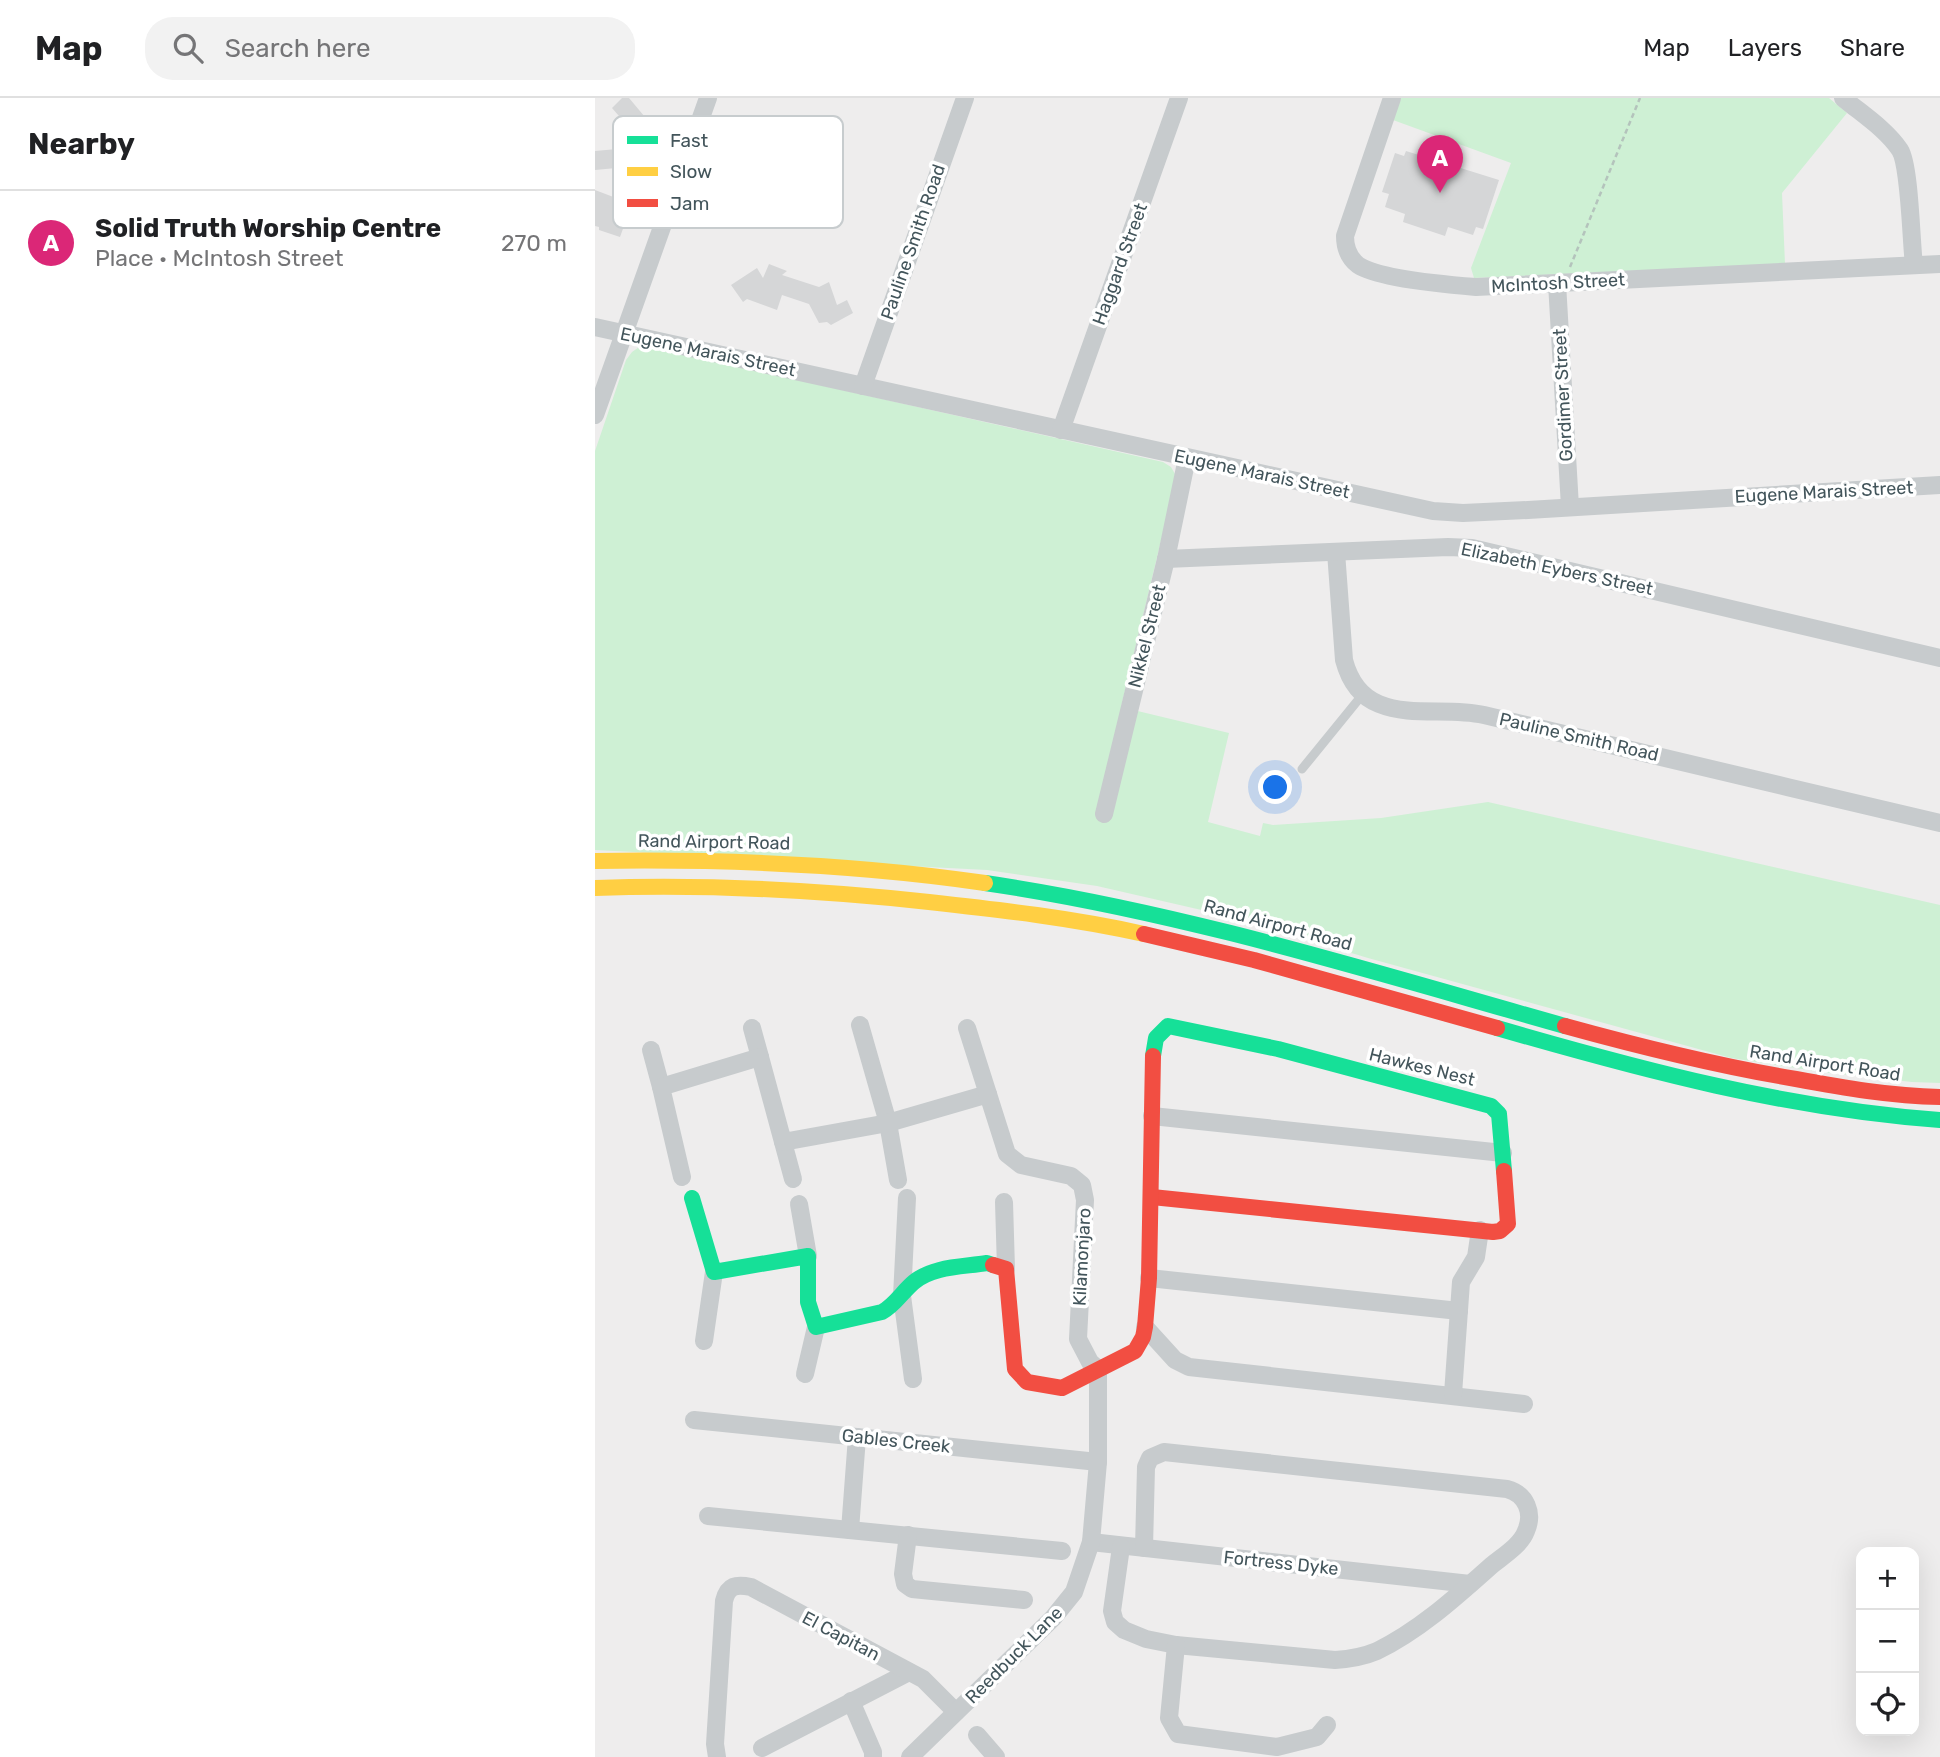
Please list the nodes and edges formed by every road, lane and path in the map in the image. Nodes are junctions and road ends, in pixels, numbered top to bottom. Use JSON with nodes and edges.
{"nodes":[{"id":1,"x":708,"y":98,"type":"edge"},
{"id":2,"x":965,"y":98,"type":"edge"},
{"id":3,"x":1179,"y":98,"type":"edge"},
{"id":4,"x":1392,"y":98,"type":"edge"},
{"id":5,"x":1640,"y":98,"type":"edge"},
{"id":6,"x":1843,"y":98,"type":"edge"},
{"id":7,"x":701,"y":116,"type":"edge"},
{"id":8,"x":661,"y":228,"type":"edge"},
{"id":9,"x":1940,"y":264,"type":"edge"},
{"id":10,"x":1914,"y":265,"type":"junction"},
{"id":11,"x":1560,"y":283,"type":"junction"},
{"id":12,"x":595,"y":327,"type":"edge"},
{"id":13,"x":623,"y":333,"type":"junction"},
{"id":14,"x":863,"y":386,"type":"junction"},
{"id":15,"x":595,"y":415,"type":"edge"},
{"id":16,"x":1061,"y":430,"type":"junction"},
{"id":17,"x":1187,"y":458,"type":"junction"},
{"id":18,"x":1940,"y":485,"type":"edge"},
{"id":19,"x":1570,"y":507,"type":"junction"},
{"id":20,"x":1336,"y":552,"type":"junction"},
{"id":21,"x":1166,"y":559,"type":"junction"},
{"id":22,"x":1940,"y":658,"type":"edge"},
{"id":23,"x":1363,"y":694,"type":"junction"},
{"id":24,"x":1302,"y":769,"type":"dead end"},
{"id":25,"x":1104,"y":814,"type":"dead end"},
{"id":26,"x":1940,"y":823,"type":"edge"},
{"id":27,"x":595,"y":860,"type":"edge"},
{"id":28,"x":595,"y":888,"type":"edge"},
{"id":29,"x":860,"y":1025,"type":"dead end"},
{"id":30,"x":752,"y":1028,"type":"dead end"},
{"id":31,"x":967,"y":1028,"type":"dead end"},
{"id":32,"x":650,"y":1050,"type":"dead end"},
{"id":33,"x":760,"y":1057,"type":"junction"},
{"id":34,"x":660,"y":1087,"type":"junction"},
{"id":35,"x":988,"y":1094,"type":"junction"},
{"id":36,"x":1940,"y":1097,"type":"edge"},
{"id":37,"x":1152,"y":1116,"type":"junction"},
{"id":38,"x":1940,"y":1119,"type":"edge"},
{"id":39,"x":888,"y":1124,"type":"junction"},
{"id":40,"x":783,"y":1142,"type":"junction"},
{"id":41,"x":1503,"y":1153,"type":"junction"},
{"id":42,"x":682,"y":1177,"type":"dead end"},
{"id":43,"x":793,"y":1178,"type":"dead end"},
{"id":44,"x":898,"y":1180,"type":"dead end"},
{"id":45,"x":1151,"y":1197,"type":"junction"},
{"id":46,"x":692,"y":1198,"type":"dead end"},
{"id":47,"x":907,"y":1198,"type":"dead end"},
{"id":48,"x":1004,"y":1202,"type":"dead end"},
{"id":49,"x":799,"y":1204,"type":"dead end"},
{"id":50,"x":1480,"y":1230,"type":"junction"},
{"id":51,"x":808,"y":1256,"type":"junction"},
{"id":52,"x":1006,"y":1269,"type":"junction"},
{"id":53,"x":714,"y":1272,"type":"junction"},
{"id":54,"x":1149,"y":1278,"type":"junction"},
{"id":55,"x":902,"y":1296,"type":"junction"},
{"id":56,"x":1459,"y":1311,"type":"junction"},
{"id":57,"x":816,"y":1327,"type":"junction"},
{"id":58,"x":1145,"y":1327,"type":"junction"},
{"id":59,"x":703,"y":1341,"type":"dead end"},
{"id":60,"x":1098,"y":1369,"type":"junction"},
{"id":61,"x":805,"y":1374,"type":"dead end"},
{"id":62,"x":913,"y":1379,"type":"dead end"},
{"id":63,"x":1453,"y":1394,"type":"junction"},
{"id":64,"x":1524,"y":1404,"type":"dead end"},
{"id":65,"x":694,"y":1420,"type":"dead end"},
{"id":66,"x":857,"y":1437,"type":"junction"},
{"id":67,"x":1098,"y":1462,"type":"junction"},
{"id":68,"x":708,"y":1516,"type":"dead end"},
{"id":69,"x":850,"y":1530,"type":"junction"},
{"id":70,"x":908,"y":1535,"type":"junction"},
{"id":71,"x":1091,"y":1542,"type":"junction"},
{"id":72,"x":1121,"y":1547,"type":"junction"},
{"id":73,"x":1144,"y":1548,"type":"junction"},
{"id":74,"x":1062,"y":1551,"type":"dead end"},
{"id":75,"x":1470,"y":1584,"type":"junction"},
{"id":76,"x":1024,"y":1600,"type":"dead end"},
{"id":77,"x":1176,"y":1645,"type":"junction"},
{"id":78,"x":909,"y":1672,"type":"junction"},
{"id":79,"x":851,"y":1701,"type":"junction"},
{"id":80,"x":957,"y":1712,"type":"junction"},
{"id":81,"x":1327,"y":1725,"type":"dead end"},
{"id":82,"x":977,"y":1735,"type":"dead end"},
{"id":83,"x":762,"y":1748,"type":"dead end"},
{"id":84,"x":717,"y":1757,"type":"edge"},
{"id":85,"x":873,"y":1757,"type":"edge"},
{"id":86,"x":910,"y":1757,"type":"edge"},
{"id":87,"x":996,"y":1757,"type":"edge"}],
"edges":[{"from":1,"to":7,"type":"street"},
{"from":2,"to":14,"type":"street","name":"Pauline Smith Road"},
{"from":3,"to":16,"type":"street","name":"Haggard Street"},
{"from":4,"to":11,"type":"street","name":"McIntosh Street"},
{"from":5,"to":11,"type":"path"},
{"from":6,"to":10,"type":"street"},
{"from":8,"to":13,"type":"street"},
{"from":9,"to":10,"type":"street","name":"McIntosh Street"},
{"from":10,"to":11,"type":"street","name":"McIntosh Street"},
{"from":11,"to":19,"type":"street","name":"Gordimer Street"},
{"from":12,"to":13,"type":"street","name":"Eugene Marais Street"},
{"from":13,"to":14,"type":"street","name":"Eugene Marais Street"},
{"from":13,"to":15,"type":"street"},
{"from":14,"to":16,"type":"street","name":"Eugene Marais Street"},
{"from":16,"to":17,"type":"street","name":"Eugene Marais Street"},
{"from":17,"to":19,"type":"street","name":"Eugene Marais Street"},
{"from":17,"to":21,"type":"street","name":"Nikkel Street"},
{"from":18,"to":19,"type":"street","name":"Eugene Marais Street"},
{"from":20,"to":21,"type":"street","name":"Elizabeth Eybers Street"},
{"from":20,"to":22,"type":"street","name":"Elizabeth Eybers Street"},
{"from":20,"to":23,"type":"street"},
{"from":21,"to":25,"type":"street","name":"Nikkel Street"},
{"from":23,"to":24,"type":"lane"},
{"from":23,"to":26,"type":"street","name":"Pauline Smith Road"},
{"from":27,"to":36,"type":"main road","name":"Rand Airport Road"},
{"from":28,"to":38,"type":"main road"},
{"from":29,"to":39,"type":"street"},
{"from":30,"to":33,"type":"street"},
{"from":31,"to":35,"type":"street","name":"Kilamonjaro"},
{"from":32,"to":34,"type":"street"},
{"from":33,"to":34,"type":"street"},
{"from":33,"to":40,"type":"street"},
{"from":34,"to":42,"type":"street"},
{"from":35,"to":39,"type":"street"},
{"from":35,"to":60,"type":"street","name":"Kilamonjaro"},
{"from":37,"to":41,"type":"street"},
{"from":37,"to":41,"type":"main road","name":"Hawkes Nest"},
{"from":37,"to":45,"type":"main road","name":"Hawkes Nest"},
{"from":39,"to":40,"type":"street"},
{"from":39,"to":44,"type":"street"},
{"from":40,"to":43,"type":"street"},
{"from":41,"to":50,"type":"main road","name":"Hawkes Nest"},
{"from":45,"to":50,"type":"main road","name":"Hawkes Nest"},
{"from":45,"to":54,"type":"main road","name":"Hawkes Nest"},
{"from":46,"to":53,"type":"main road"},
{"from":47,"to":55,"type":"street"},
{"from":48,"to":52,"type":"street"},
{"from":49,"to":51,"type":"street"},
{"from":50,"to":56,"type":"street"},
{"from":51,"to":53,"type":"main road"},
{"from":51,"to":57,"type":"main road"},
{"from":52,"to":55,"type":"main road"},
{"from":52,"to":60,"type":"main road","name":"Hawkes Nest"},
{"from":53,"to":59,"type":"street"},
{"from":54,"to":56,"type":"street"},
{"from":54,"to":58,"type":"main road","name":"Hawkes Nest"},
{"from":55,"to":57,"type":"main road"},
{"from":55,"to":62,"type":"street"},
{"from":56,"to":63,"type":"street"},
{"from":57,"to":61,"type":"street"},
{"from":58,"to":60,"type":"main road","name":"Hawkes Nest"},
{"from":58,"to":63,"type":"street"},
{"from":60,"to":67,"type":"street","name":"Reedbuck Lane"},
{"from":63,"to":64,"type":"street"},
{"from":65,"to":66,"type":"street","name":"Gables Creek"},
{"from":66,"to":67,"type":"street","name":"Gables Creek"},
{"from":66,"to":69,"type":"street"},
{"from":67,"to":71,"type":"street","name":"Reedbuck Lane"},
{"from":68,"to":69,"type":"street"},
{"from":69,"to":70,"type":"street"},
{"from":70,"to":74,"type":"street"},
{"from":70,"to":76,"type":"street"},
{"from":71,"to":72,"type":"street","name":"Fortress Dyke"},
{"from":71,"to":80,"type":"street","name":"Reedbuck Lane"},
{"from":72,"to":73,"type":"street","name":"Fortress Dyke"},
{"from":72,"to":77,"type":"street"},
{"from":73,"to":75,"type":"street","name":"Fortress Dyke"},
{"from":73,"to":75,"type":"street"},
{"from":75,"to":77,"type":"street"},
{"from":77,"to":81,"type":"street"},
{"from":78,"to":79,"type":"street"},
{"from":78,"to":80,"type":"street","name":"El Capitan"},
{"from":78,"to":84,"type":"street","name":"El Capitan"},
{"from":79,"to":83,"type":"street"},
{"from":79,"to":85,"type":"street"},
{"from":80,"to":86,"type":"street","name":"Reedbuck Lane"},
{"from":82,"to":87,"type":"street"}]}
